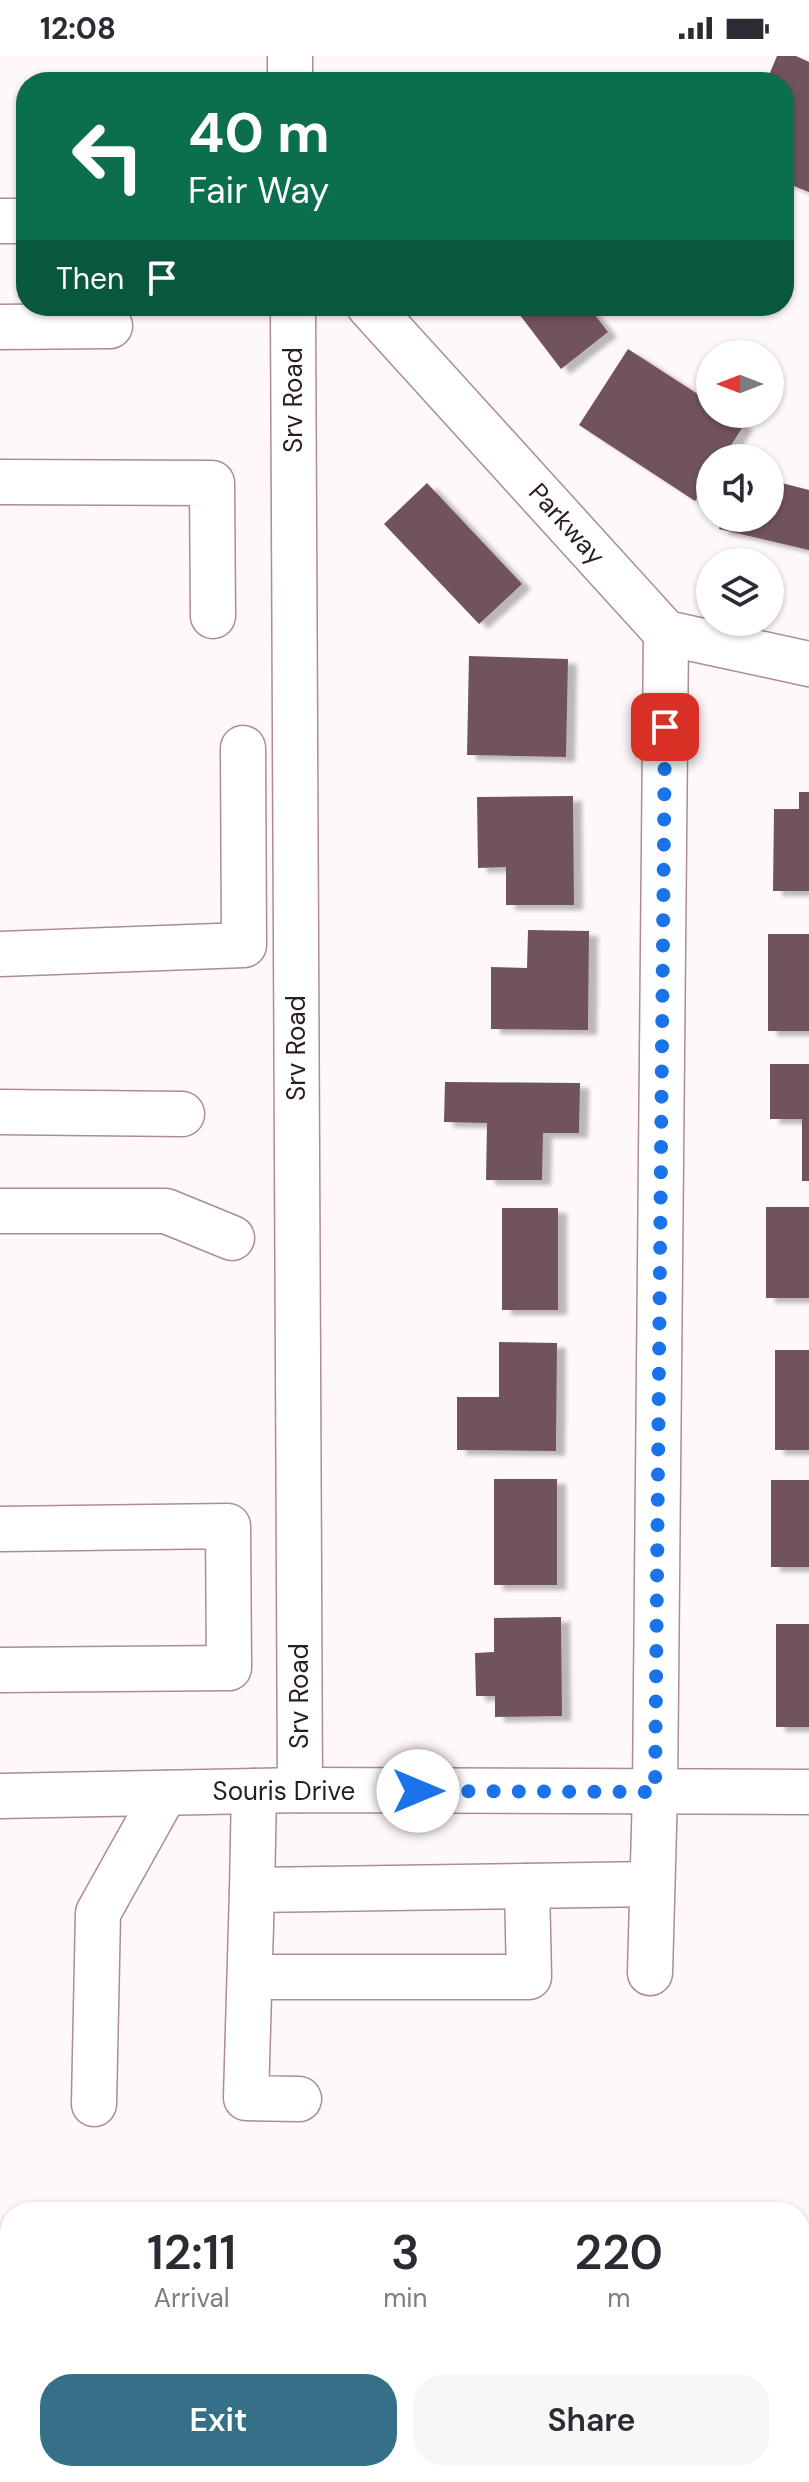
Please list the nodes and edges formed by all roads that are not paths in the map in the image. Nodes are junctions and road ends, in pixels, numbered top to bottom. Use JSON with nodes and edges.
{"nodes":[{"id":1,"x":293,"y":316,"type":"edge"},
{"id":2,"x":378,"y":316,"type":"edge"},
{"id":3,"x":110,"y":326,"type":"dead end"},
{"id":4,"x":0,"y":327,"type":"edge"},
{"id":5,"x":0,"y":482,"type":"edge"},
{"id":6,"x":213,"y":616,"type":"dead end"},
{"id":7,"x":666,"y":633,"type":"junction"},
{"id":8,"x":809,"y":664,"type":"edge"},
{"id":9,"x":243,"y":748,"type":"dead end"},
{"id":10,"x":0,"y":954,"type":"edge"},
{"id":11,"x":0,"y":1112,"type":"edge"},
{"id":12,"x":182,"y":1114,"type":"dead end"},
{"id":13,"x":0,"y":1211,"type":"edge"},
{"id":14,"x":232,"y":1238,"type":"dead end"},
{"id":15,"x":0,"y":1529,"type":"edge"},
{"id":16,"x":0,"y":1670,"type":"edge"},
{"id":17,"x":300,"y":1790,"type":"junction"},
{"id":18,"x":254,"y":1791,"type":"junction"},
{"id":19,"x":655,"y":1792,"type":"junction"},
{"id":20,"x":809,"y":1792,"type":"edge"},
{"id":21,"x":165,"y":1793,"type":"junction"},
{"id":22,"x":0,"y":1796,"type":"edge"},
{"id":23,"x":652,"y":1884,"type":"junction"},
{"id":24,"x":527,"y":1886,"type":"junction"},
{"id":25,"x":252,"y":1890,"type":"junction"},
{"id":26,"x":650,"y":1973,"type":"dead end"},
{"id":27,"x":250,"y":1977,"type":"junction"},
{"id":28,"x":299,"y":2099,"type":"dead end"},
{"id":29,"x":94,"y":2104,"type":"dead end"}],
"edges":[{"from":1,"to":17,"type":"street","name":"Srv Road"},
{"from":2,"to":7,"type":"street","name":"Parkway"},
{"from":3,"to":4,"type":"street"},
{"from":5,"to":6,"type":"street"},
{"from":7,"to":8,"type":"street"},
{"from":7,"to":19,"type":"street"},
{"from":9,"to":10,"type":"street"},
{"from":11,"to":12,"type":"street"},
{"from":13,"to":14,"type":"street"},
{"from":15,"to":16,"type":"street"},
{"from":17,"to":18,"type":"street","name":"Souris Drive"},
{"from":17,"to":19,"type":"street","name":"Souris Drive"},
{"from":18,"to":21,"type":"street","name":"Souris Drive"},
{"from":18,"to":25,"type":"street"},
{"from":19,"to":20,"type":"street","name":"Souris Drive"},
{"from":19,"to":23,"type":"street"},
{"from":21,"to":22,"type":"street","name":"Souris Drive"},
{"from":21,"to":29,"type":"street"},
{"from":23,"to":24,"type":"street"},
{"from":23,"to":26,"type":"street"},
{"from":24,"to":25,"type":"street"},
{"from":24,"to":27,"type":"street"},
{"from":25,"to":27,"type":"street"},
{"from":27,"to":28,"type":"street"}]}
